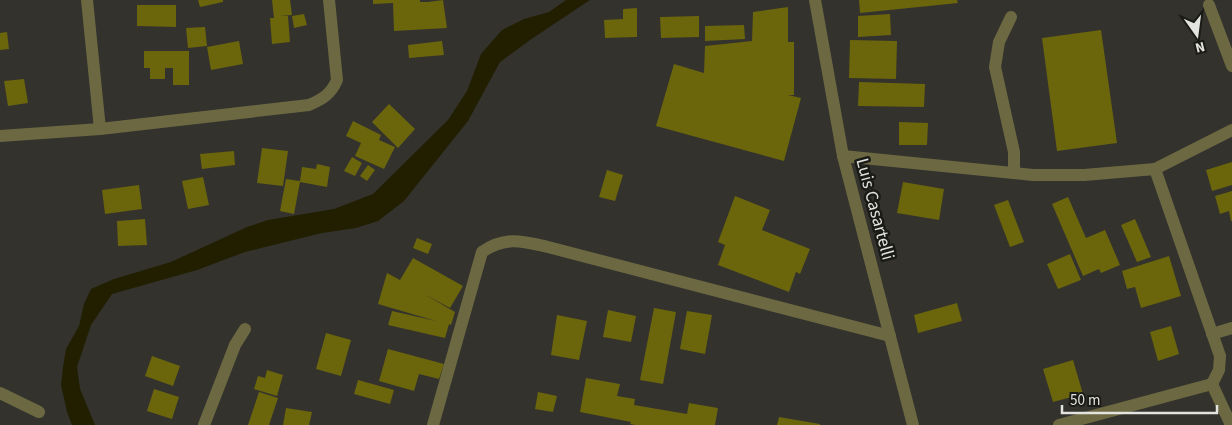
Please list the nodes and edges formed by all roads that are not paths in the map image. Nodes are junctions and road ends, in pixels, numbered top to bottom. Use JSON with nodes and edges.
{"nodes":[{"id":1,"x":87,"y":0,"type":"edge"},
{"id":2,"x":330,"y":0,"type":"edge"},
{"id":3,"x":815,"y":0,"type":"edge"},
{"id":4,"x":1209,"y":4,"type":"dead end"},
{"id":5,"x":1011,"y":17,"type":"dead end"},
{"id":6,"x":1232,"y":66,"type":"edge"},
{"id":7,"x":100,"y":129,"type":"junction"},
{"id":8,"x":1232,"y":130,"type":"edge"},
{"id":9,"x":0,"y":136,"type":"edge"},
{"id":10,"x":843,"y":156,"type":"junction"},
{"id":11,"x":1155,"y":169,"type":"junction"},
{"id":12,"x":1014,"y":173,"type":"junction"},
{"id":13,"x":1232,"y":328,"type":"edge"},
{"id":14,"x":245,"y":329,"type":"dead end"},
{"id":15,"x":1212,"y":334,"type":"junction"},
{"id":16,"x":890,"y":336,"type":"junction"},
{"id":17,"x":1212,"y":384,"type":"junction"},
{"id":18,"x":0,"y":393,"type":"edge"},
{"id":19,"x":39,"y":412,"type":"dead end"},
{"id":20,"x":204,"y":425,"type":"edge"},
{"id":21,"x":433,"y":425,"type":"edge"},
{"id":22,"x":914,"y":425,"type":"edge"},
{"id":23,"x":1059,"y":425,"type":"edge"},
{"id":24,"x":1231,"y":425,"type":"edge"}],
"edges":[{"from":1,"to":7,"type":"street"},
{"from":2,"to":7,"type":"street"},
{"from":3,"to":10,"type":"street","name":"Luis Casartelli"},
{"from":4,"to":6,"type":"street"},
{"from":5,"to":12,"type":"street"},
{"from":7,"to":9,"type":"street"},
{"from":8,"to":11,"type":"street"},
{"from":10,"to":12,"type":"street"},
{"from":10,"to":16,"type":"street","name":"Luis Casartelli"},
{"from":11,"to":12,"type":"street"},
{"from":11,"to":15,"type":"street"},
{"from":13,"to":15,"type":"street"},
{"from":14,"to":20,"type":"street"},
{"from":15,"to":17,"type":"street"},
{"from":16,"to":21,"type":"street"},
{"from":16,"to":22,"type":"street","name":"Luis Casartelli"},
{"from":17,"to":23,"type":"street"},
{"from":17,"to":24,"type":"street"},
{"from":18,"to":19,"type":"street"}]}
